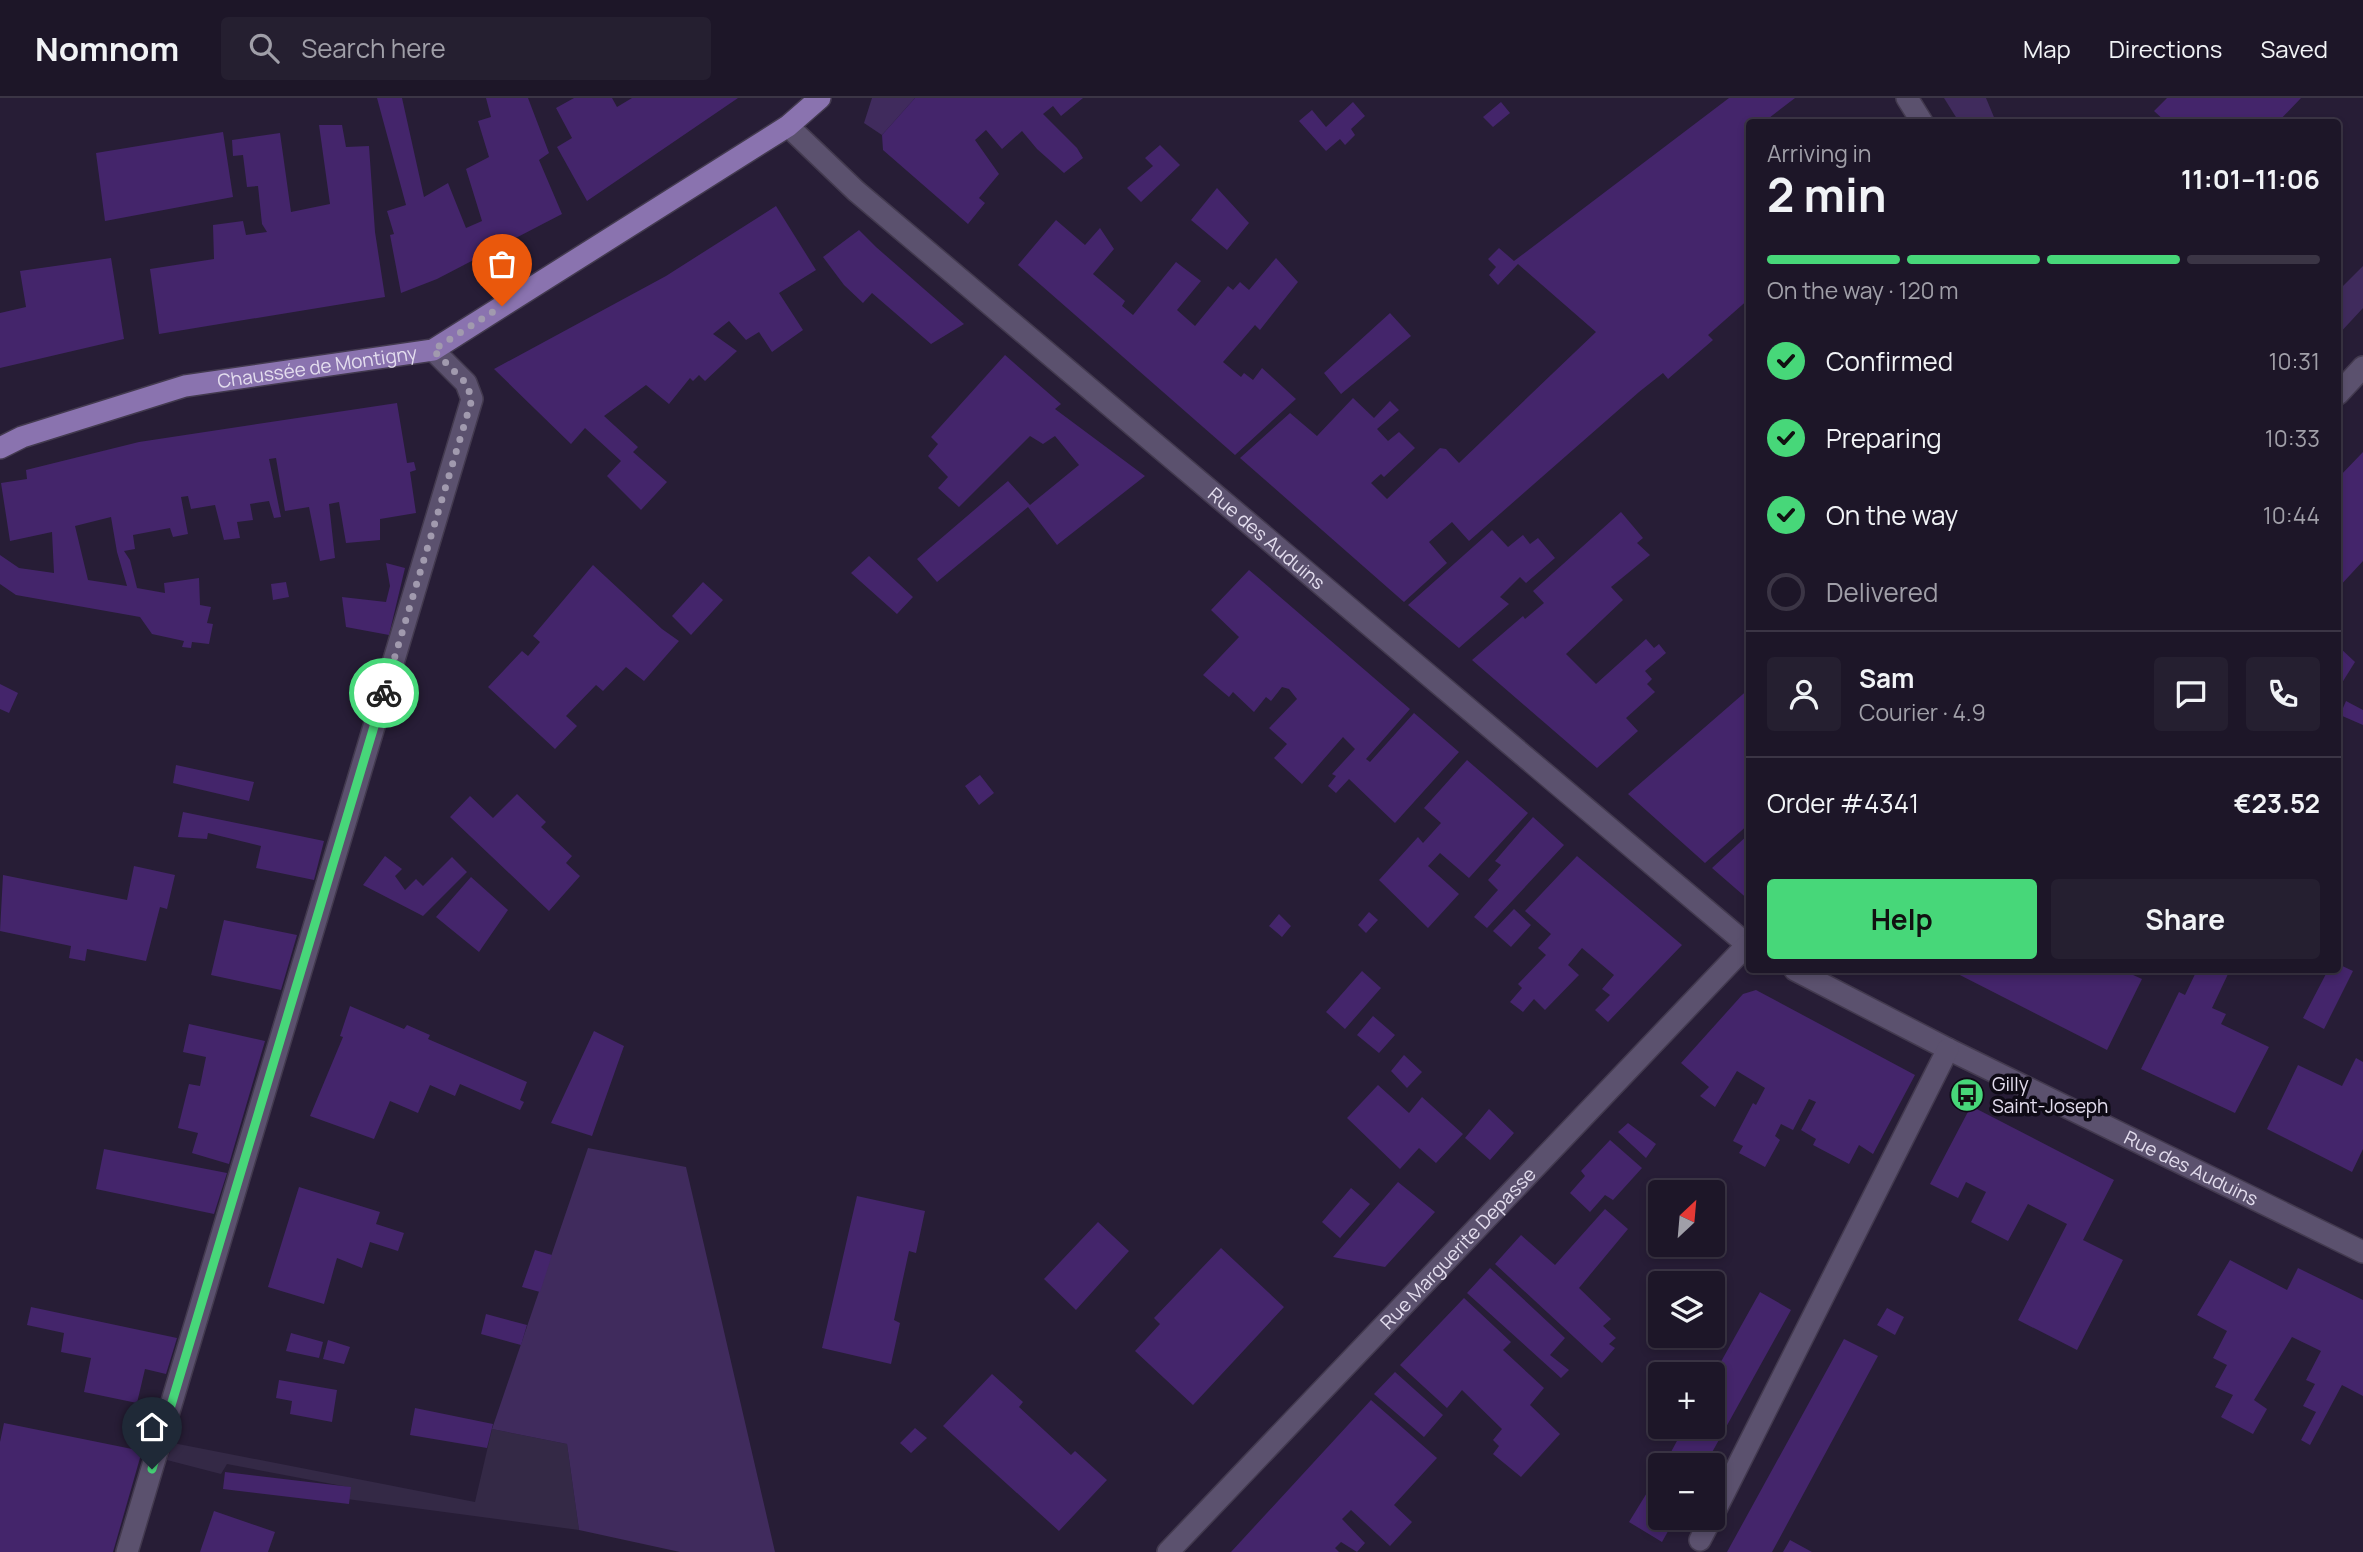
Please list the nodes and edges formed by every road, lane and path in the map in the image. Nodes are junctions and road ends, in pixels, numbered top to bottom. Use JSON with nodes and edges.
{"nodes":[{"id":1,"x":820,"y":98,"type":"edge"},
{"id":2,"x":1907,"y":98,"type":"edge"},
{"id":3,"x":1920,"y":119,"type":"edge"},
{"id":4,"x":788,"y":126,"type":"junction"},
{"id":5,"x":433,"y":350,"type":"junction"},
{"id":6,"x":2363,"y":367,"type":"edge"},
{"id":7,"x":2341,"y":391,"type":"edge"},
{"id":8,"x":0,"y":448,"type":"edge"},
{"id":9,"x":1746,"y":944,"type":"edge"},
{"id":10,"x":1746,"y":948,"type":"edge"},
{"id":11,"x":1801,"y":973,"type":"edge"},
{"id":12,"x":1948,"y":1049,"type":"junction"},
{"id":13,"x":2363,"y":1252,"type":"edge"},
{"id":14,"x":1725,"y":1492,"type":"edge"},
{"id":15,"x":1705,"y":1530,"type":"edge"},
{"id":16,"x":1700,"y":1540,"type":"dead end"},
{"id":17,"x":127,"y":1552,"type":"edge"},
{"id":18,"x":1168,"y":1552,"type":"edge"}],
"edges":[{"from":1,"to":4,"type":"main road","name":"Chaussée de Montigny"},
{"from":2,"to":3,"type":"street"},
{"from":4,"to":5,"type":"main road","name":"Chaussée de Montigny"},
{"from":4,"to":9,"type":"street","name":"Rue des Auduins"},
{"from":5,"to":8,"type":"main road","name":"Chaussée de Montigny"},
{"from":5,"to":17,"type":"street"},
{"from":6,"to":7,"type":"street"},
{"from":10,"to":18,"type":"street","name":"Rue Marguerite Depasse"},
{"from":11,"to":12,"type":"street","name":"Rue des Auduins"},
{"from":12,"to":13,"type":"street","name":"Rue des Auduins"},
{"from":12,"to":14,"type":"street"},
{"from":15,"to":16,"type":"street"}]}
